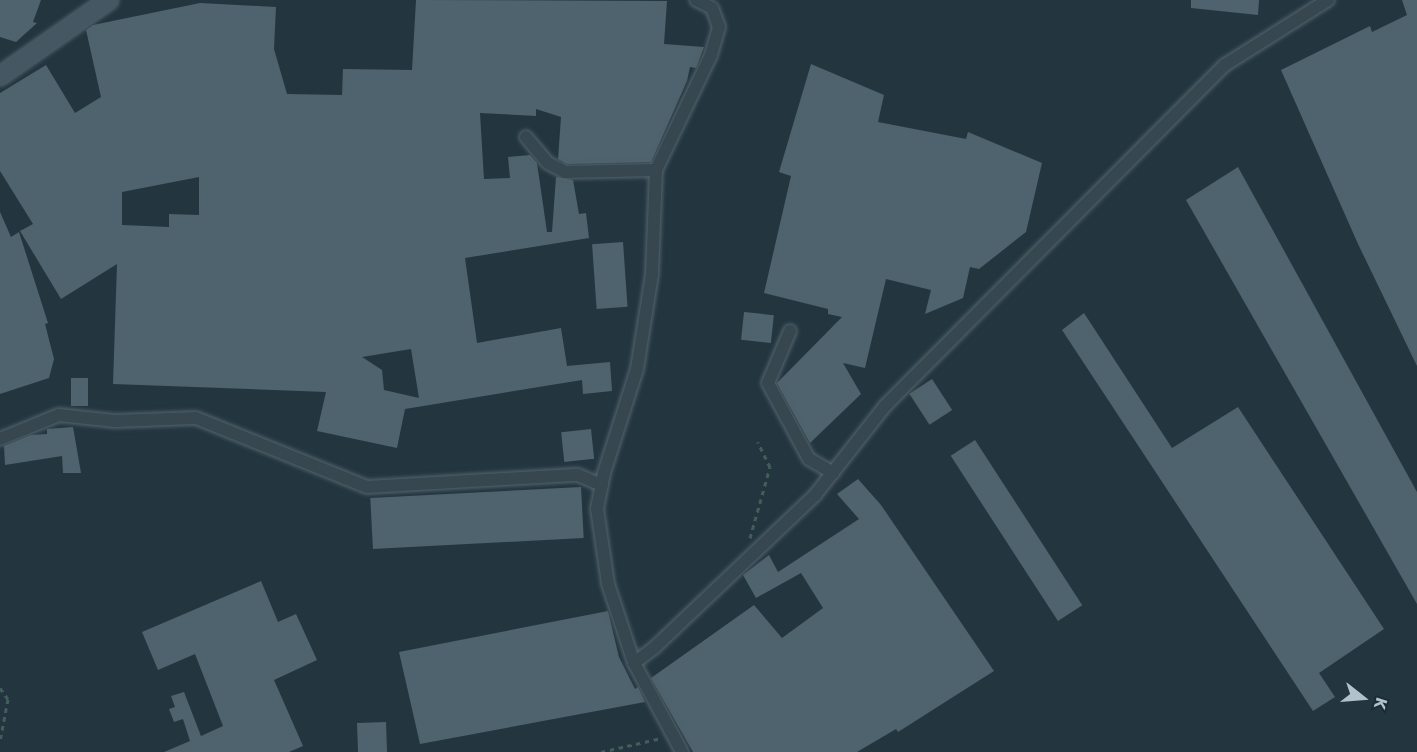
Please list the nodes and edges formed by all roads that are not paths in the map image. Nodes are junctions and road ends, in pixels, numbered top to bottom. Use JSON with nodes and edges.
{"nodes":[{"id":1,"x":109,"y":0,"type":"edge"},
{"id":2,"x":696,"y":0,"type":"edge"},
{"id":3,"x":1328,"y":0,"type":"edge"},
{"id":4,"x":0,"y":76,"type":"edge"},
{"id":5,"x":526,"y":137,"type":"dead end"},
{"id":6,"x":656,"y":170,"type":"junction"},
{"id":7,"x":790,"y":331,"type":"dead end"},
{"id":8,"x":0,"y":439,"type":"edge"},
{"id":9,"x":833,"y":473,"type":"junction"},
{"id":10,"x":602,"y":485,"type":"junction"},
{"id":11,"x":634,"y":663,"type":"junction"},
{"id":12,"x":682,"y":752,"type":"edge"}],
"edges":[{"from":1,"to":4,"type":"street"},
{"from":2,"to":6,"type":"street"},
{"from":3,"to":9,"type":"street"},
{"from":5,"to":6,"type":"street"},
{"from":6,"to":10,"type":"street"},
{"from":7,"to":9,"type":"street"},
{"from":8,"to":10,"type":"street"},
{"from":9,"to":11,"type":"street"},
{"from":10,"to":11,"type":"street"},
{"from":11,"to":12,"type":"street"}]}
